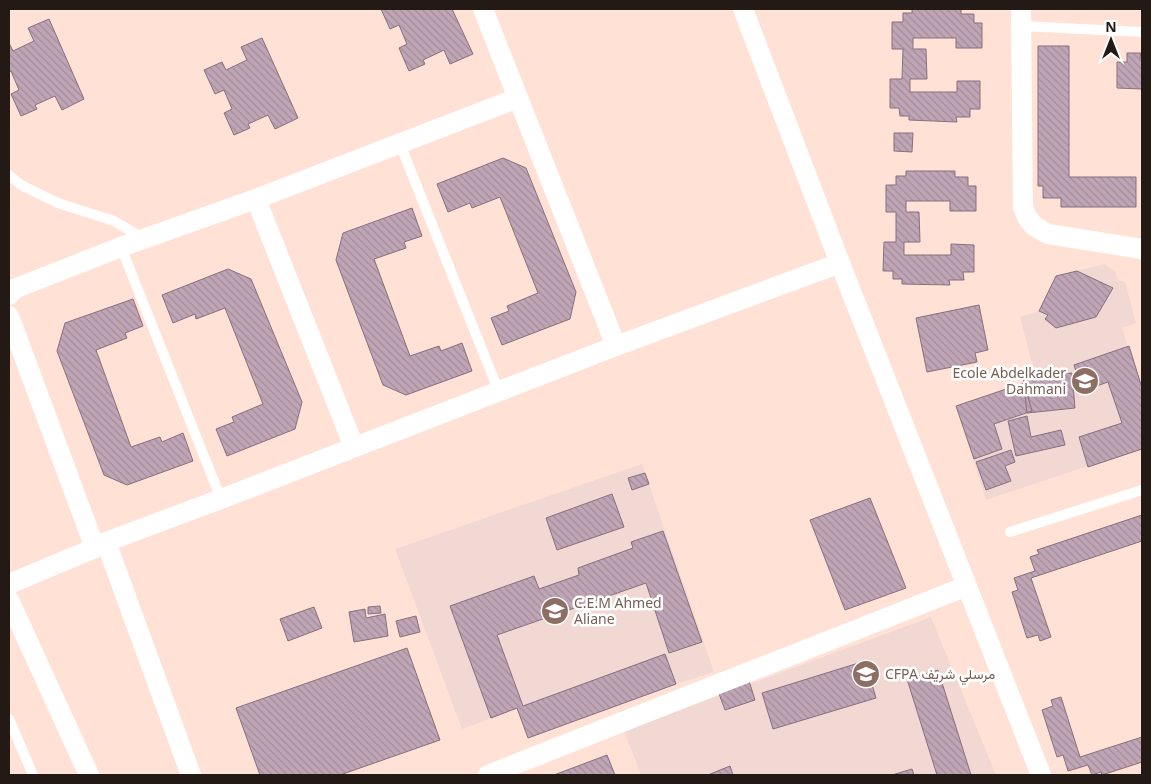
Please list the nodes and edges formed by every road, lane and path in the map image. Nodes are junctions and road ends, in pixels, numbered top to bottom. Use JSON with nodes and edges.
{"nodes":[{"id":1,"x":482,"y":9,"type":"edge"},
{"id":2,"x":743,"y":9,"type":"edge"},
{"id":3,"x":1021,"y":17,"type":"edge"},
{"id":4,"x":1142,"y":32,"type":"edge"},
{"id":5,"x":518,"y":98,"type":"junction"},
{"id":6,"x":400,"y":144,"type":"junction"},
{"id":7,"x":9,"y":175,"type":"edge"},
{"id":8,"x":256,"y":199,"type":"junction"},
{"id":9,"x":144,"y":239,"type":"junction"},
{"id":10,"x":121,"y":247,"type":"junction"},
{"id":11,"x":1142,"y":249,"type":"edge"},
{"id":12,"x":840,"y":263,"type":"junction"},
{"id":13,"x":9,"y":295,"type":"edge"},
{"id":14,"x":9,"y":316,"type":"edge"},
{"id":15,"x":616,"y":346,"type":"junction"},
{"id":16,"x":499,"y":392,"type":"junction"},
{"id":17,"x":354,"y":447,"type":"junction"},
{"id":18,"x":1142,"y":490,"type":"edge"},
{"id":19,"x":221,"y":499,"type":"junction"},
{"id":20,"x":1010,"y":532,"type":"dead end"},
{"id":21,"x":100,"y":545,"type":"junction"},
{"id":22,"x":9,"y":584,"type":"edge"},
{"id":23,"x":967,"y":586,"type":"junction"},
{"id":24,"x":9,"y":600,"type":"edge"},
{"id":25,"x":9,"y":719,"type":"edge"},
{"id":26,"x":34,"y":775,"type":"edge"},
{"id":27,"x":89,"y":775,"type":"edge"},
{"id":28,"x":191,"y":775,"type":"edge"},
{"id":29,"x":488,"y":775,"type":"edge"},
{"id":30,"x":1041,"y":775,"type":"edge"}],
"edges":[{"from":1,"to":5,"type":"street"},
{"from":2,"to":12,"type":"street"},
{"from":3,"to":4,"type":"lane"},
{"from":3,"to":11,"type":"street"},
{"from":5,"to":6,"type":"street"},
{"from":5,"to":15,"type":"street"},
{"from":6,"to":8,"type":"street"},
{"from":6,"to":16,"type":"lane"},
{"from":7,"to":9,"type":"lane"},
{"from":8,"to":9,"type":"street"},
{"from":8,"to":17,"type":"street"},
{"from":9,"to":10,"type":"street"},
{"from":10,"to":13,"type":"street"},
{"from":10,"to":19,"type":"lane"},
{"from":12,"to":15,"type":"street"},
{"from":12,"to":23,"type":"street"},
{"from":14,"to":21,"type":"street"},
{"from":15,"to":16,"type":"street"},
{"from":16,"to":17,"type":"street"},
{"from":17,"to":19,"type":"street"},
{"from":18,"to":20,"type":"lane"},
{"from":19,"to":21,"type":"street"},
{"from":21,"to":22,"type":"street"},
{"from":21,"to":28,"type":"street"},
{"from":23,"to":29,"type":"street"},
{"from":23,"to":30,"type":"street"},
{"from":24,"to":27,"type":"street"},
{"from":25,"to":26,"type":"lane"}]}
